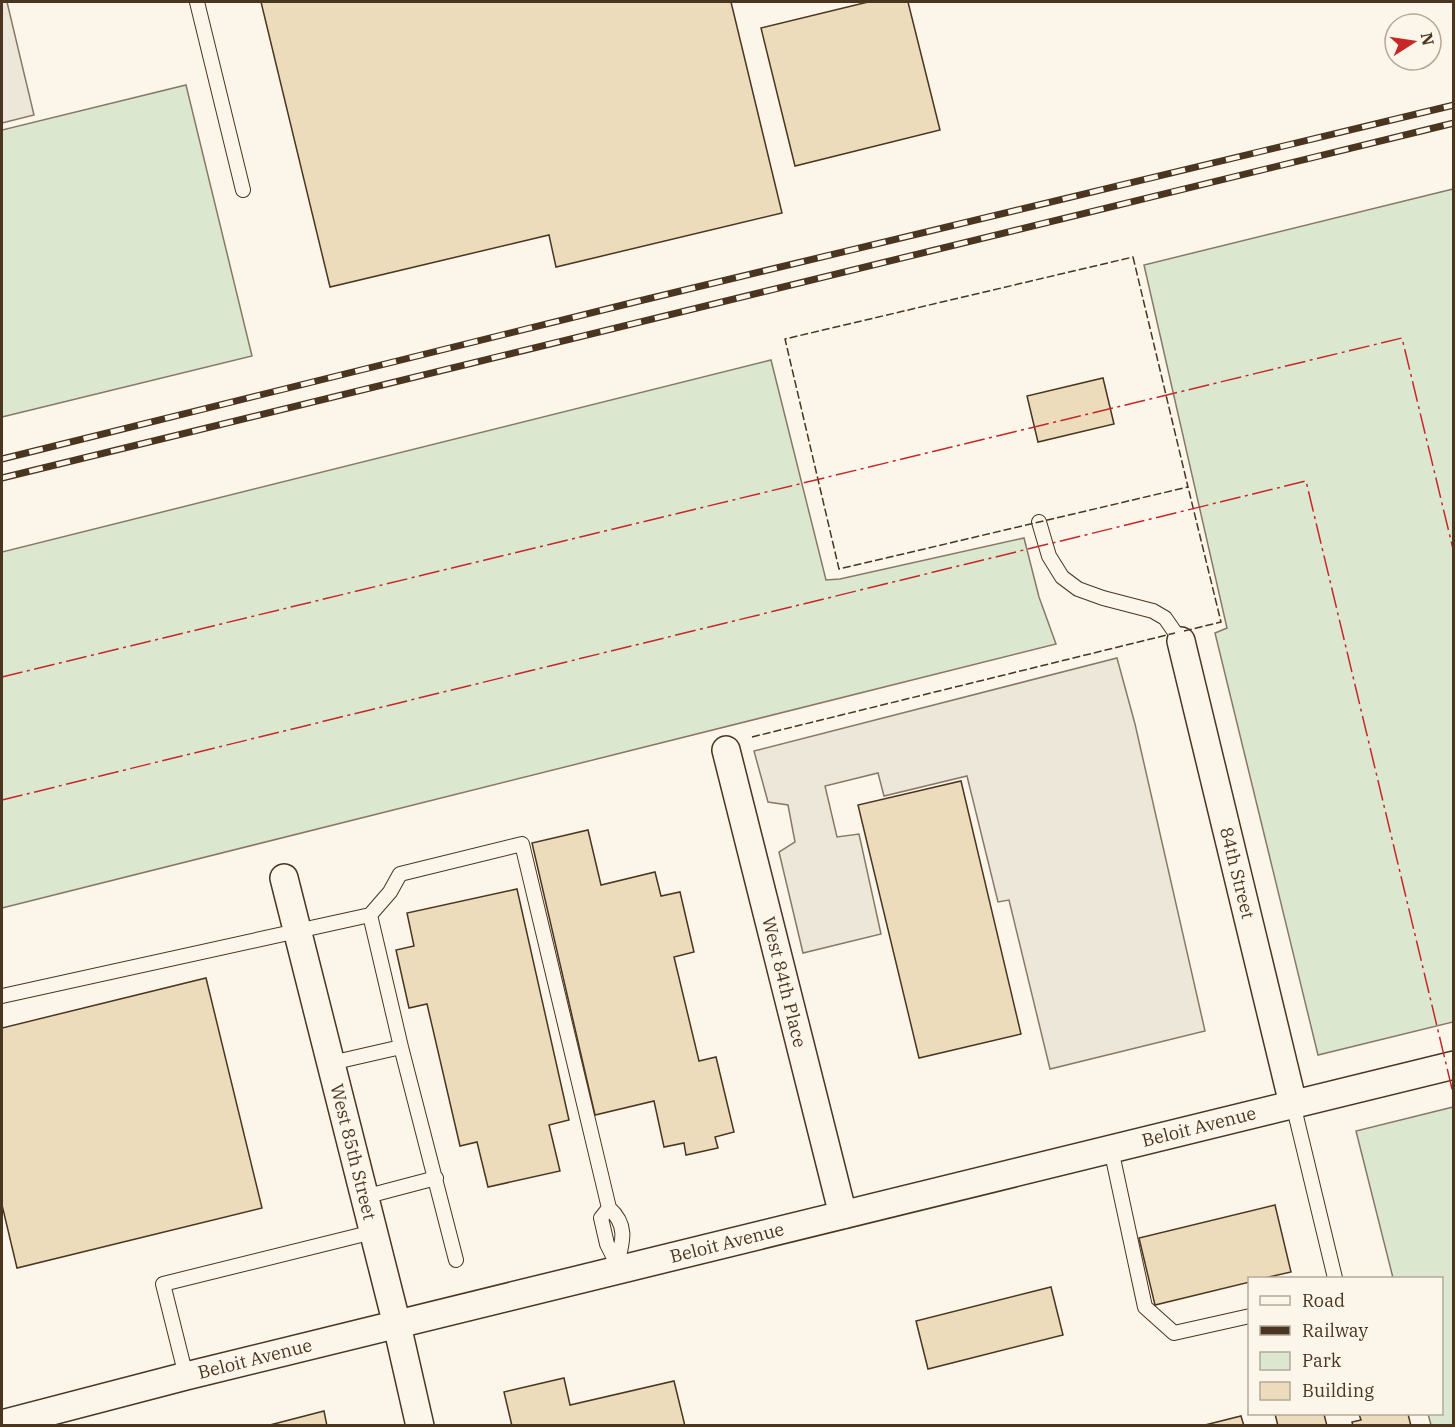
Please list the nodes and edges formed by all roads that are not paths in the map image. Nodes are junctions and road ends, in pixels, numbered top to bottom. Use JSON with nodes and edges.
{"nodes":[{"id":1,"x":197,"y":2,"type":"edge"},
{"id":2,"x":243,"y":190,"type":"dead end"},
{"id":3,"x":1039,"y":522,"type":"dead end"},
{"id":4,"x":1181,"y":641,"type":"joint"},
{"id":5,"x":726,"y":750,"type":"dead end"},
{"id":6,"x":284,"y":878,"type":"dead end"},
{"id":7,"x":370,"y":915,"type":"junction"},
{"id":8,"x":298,"y":931,"type":"junction"},
{"id":9,"x":2,"y":996,"type":"edge"},
{"id":10,"x":401,"y":1047,"type":"junction"},
{"id":11,"x":331,"y":1063,"type":"junction"},
{"id":12,"x":1454,"y":1065,"type":"edge"},
{"id":13,"x":1293,"y":1104,"type":"junction"},
{"id":14,"x":1111,"y":1149,"type":"junction"},
{"id":15,"x":436,"y":1178,"type":"junction"},
{"id":16,"x":364,"y":1197,"type":"junction"},
{"id":17,"x":843,"y":1215,"type":"junction"},
{"id":18,"x":373,"y":1232,"type":"junction"},
{"id":19,"x":456,"y":1260,"type":"dead end"},
{"id":20,"x":618,"y":1267,"type":"junction"},
{"id":21,"x":1335,"y":1277,"type":"edge"},
{"id":22,"x":1248,"y":1316,"type":"edge"},
{"id":23,"x":397,"y":1325,"type":"junction"},
{"id":24,"x":186,"y":1376,"type":"junction"},
{"id":25,"x":2,"y":1424,"type":"edge"},
{"id":26,"x":420,"y":1425,"type":"edge"}],
"edges":[{"from":1,"to":2,"type":"lane"},
{"from":3,"to":4,"type":"lane"},
{"from":4,"to":13,"type":"street","name":"84th Street"},
{"from":5,"to":17,"type":"street","name":"West 84th Place"},
{"from":6,"to":8,"type":"street","name":"West 85th Street"},
{"from":7,"to":8,"type":"lane"},
{"from":7,"to":10,"type":"lane"},
{"from":7,"to":20,"type":"lane"},
{"from":8,"to":9,"type":"lane"},
{"from":8,"to":11,"type":"street","name":"West 85th Street"},
{"from":10,"to":11,"type":"lane"},
{"from":10,"to":15,"type":"lane"},
{"from":11,"to":16,"type":"street","name":"West 85th Street"},
{"from":12,"to":13,"type":"street","name":"Beloit Avenue"},
{"from":13,"to":14,"type":"street","name":"Beloit Avenue"},
{"from":13,"to":21,"type":"lane"},
{"from":14,"to":17,"type":"street","name":"Beloit Avenue"},
{"from":14,"to":22,"type":"lane"},
{"from":15,"to":16,"type":"lane"},
{"from":15,"to":19,"type":"lane"},
{"from":16,"to":18,"type":"street","name":"West 85th Street"},
{"from":17,"to":20,"type":"street","name":"Beloit Avenue"},
{"from":18,"to":23,"type":"street","name":"West 85th Street"},
{"from":18,"to":24,"type":"lane"},
{"from":20,"to":23,"type":"street","name":"Beloit Avenue"},
{"from":23,"to":24,"type":"street","name":"Beloit Avenue"},
{"from":23,"to":26,"type":"street","name":"West 85th Street"},
{"from":24,"to":25,"type":"street","name":"Beloit Avenue"}]}
